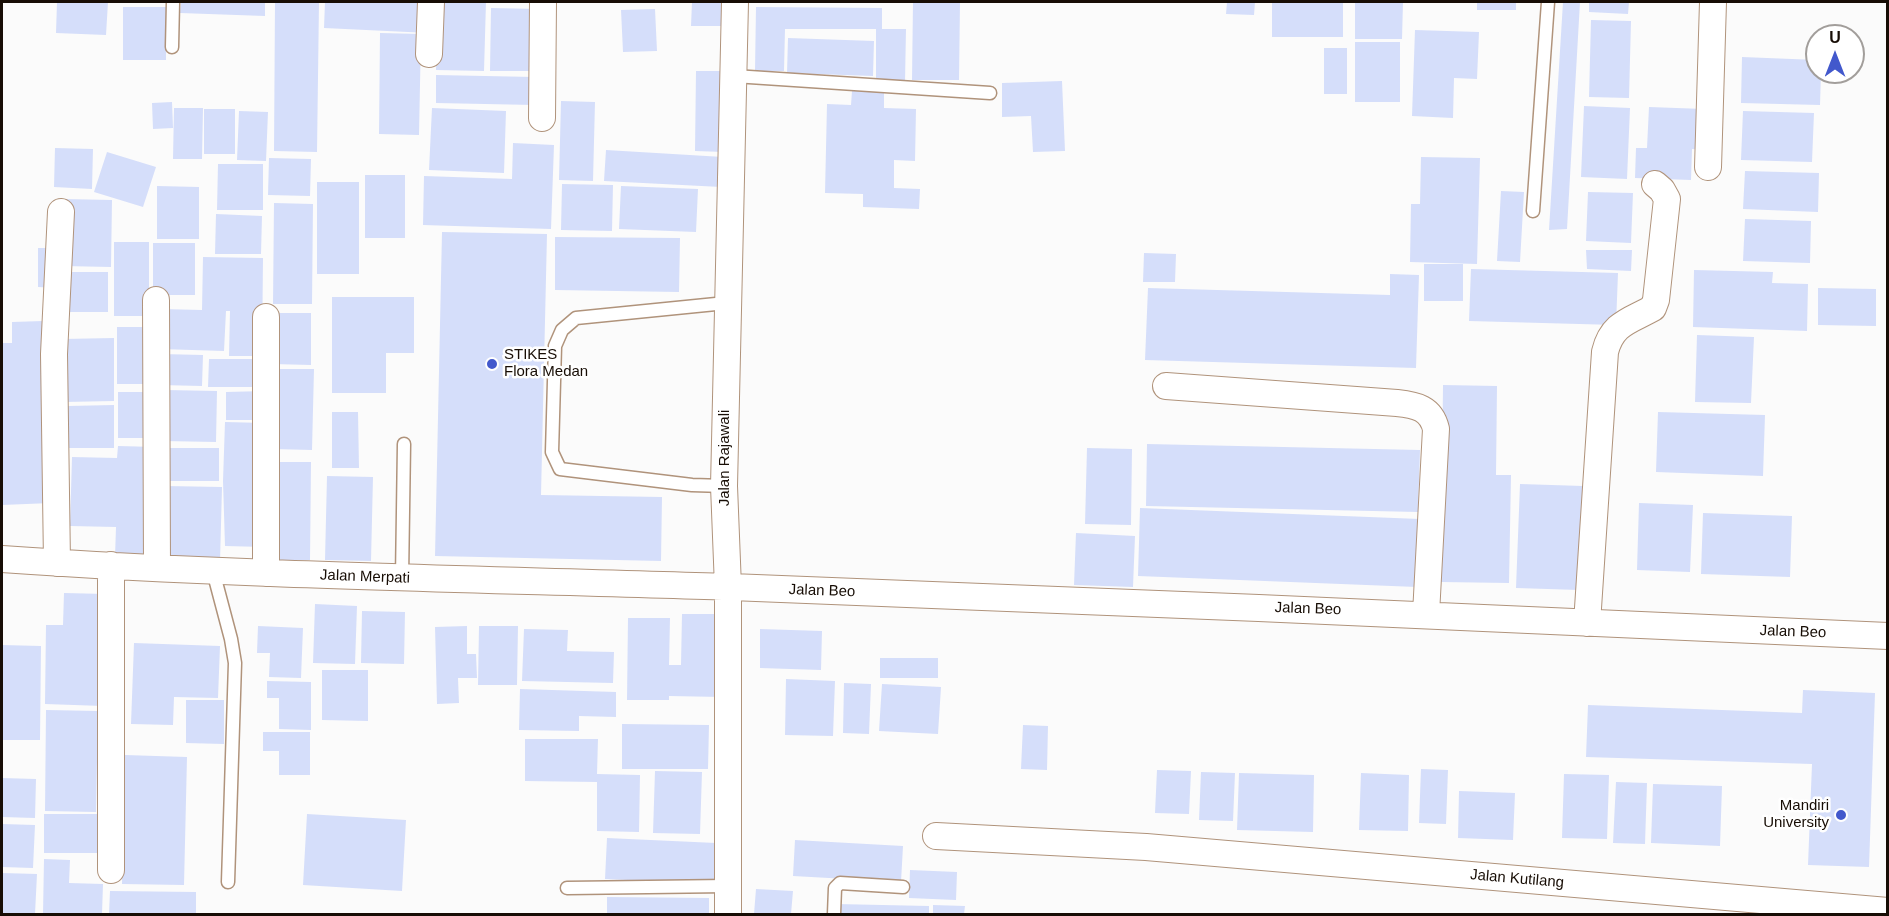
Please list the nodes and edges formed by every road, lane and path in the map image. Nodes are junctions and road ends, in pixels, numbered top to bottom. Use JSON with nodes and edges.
{"nodes":[{"id":1,"x":173,"y":2,"type":"edge"},
{"id":2,"x":431,"y":2,"type":"edge"},
{"id":3,"x":543,"y":2,"type":"edge"},
{"id":4,"x":735,"y":2,"type":"edge"},
{"id":5,"x":1548,"y":2,"type":"edge"},
{"id":6,"x":1713,"y":2,"type":"edge"},
{"id":7,"x":172,"y":47,"type":"dead end"},
{"id":8,"x":429,"y":54,"type":"dead end"},
{"id":9,"x":734,"y":76,"type":"junction"},
{"id":10,"x":990,"y":93,"type":"dead end"},
{"id":11,"x":542,"y":118,"type":"dead end"},
{"id":12,"x":1708,"y":167,"type":"dead end"},
{"id":13,"x":1655,"y":184,"type":"dead end"},
{"id":14,"x":1533,"y":211,"type":"dead end"},
{"id":15,"x":61,"y":212,"type":"dead end"},
{"id":16,"x":156,"y":300,"type":"dead end"},
{"id":17,"x":726,"y":303,"type":"junction"},
{"id":18,"x":266,"y":317,"type":"dead end"},
{"id":19,"x":1166,"y":386,"type":"dead end"},
{"id":20,"x":404,"y":444,"type":"dead end"},
{"id":21,"x":724,"y":486,"type":"junction"},
{"id":22,"x":2,"y":559,"type":"edge"},
{"id":23,"x":57,"y":563,"type":"junction"},
{"id":24,"x":111,"y":566,"type":"junction"},
{"id":25,"x":157,"y":568,"type":"junction"},
{"id":26,"x":213,"y":571,"type":"junction"},
{"id":27,"x":266,"y":573,"type":"junction"},
{"id":28,"x":402,"y":578,"type":"junction"},
{"id":29,"x":728,"y":587,"type":"junction"},
{"id":30,"x":1426,"y":614,"type":"junction"},
{"id":31,"x":1587,"y":623,"type":"junction"},
{"id":32,"x":1887,"y":636,"type":"edge"},
{"id":33,"x":936,"y":836,"type":"dead end"},
{"id":34,"x":111,"y":870,"type":"dead end"},
{"id":35,"x":228,"y":882,"type":"dead end"},
{"id":36,"x":728,"y":886,"type":"junction"},
{"id":37,"x":903,"y":887,"type":"dead end"},
{"id":38,"x":567,"y":888,"type":"dead end"},
{"id":39,"x":1884,"y":912,"type":"edge"},
{"id":40,"x":728,"y":915,"type":"edge"},
{"id":41,"x":834,"y":915,"type":"edge"}],
"edges":[{"from":1,"to":7,"type":"lane"},
{"from":2,"to":8,"type":"street"},
{"from":3,"to":11,"type":"street"},
{"from":4,"to":9,"type":"street","name":"Jalan Rajawali"},
{"from":5,"to":14,"type":"lane"},
{"from":6,"to":12,"type":"street"},
{"from":9,"to":10,"type":"lane"},
{"from":9,"to":17,"type":"street","name":"Jalan Rajawali"},
{"from":13,"to":31,"type":"street"},
{"from":15,"to":23,"type":"street"},
{"from":16,"to":25,"type":"street"},
{"from":17,"to":21,"type":"street","name":"Jalan Rajawali"},
{"from":17,"to":21,"type":"lane"},
{"from":18,"to":27,"type":"street"},
{"from":19,"to":30,"type":"street"},
{"from":20,"to":28,"type":"lane"},
{"from":21,"to":29,"type":"street","name":"Jalan Rajawali"},
{"from":22,"to":23,"type":"street","name":"Jalan Merpati"},
{"from":23,"to":24,"type":"street","name":"Jalan Merpati"},
{"from":24,"to":25,"type":"street","name":"Jalan Merpati"},
{"from":24,"to":34,"type":"street"},
{"from":25,"to":26,"type":"street","name":"Jalan Merpati"},
{"from":26,"to":27,"type":"street","name":"Jalan Merpati"},
{"from":26,"to":35,"type":"lane"},
{"from":27,"to":28,"type":"street","name":"Jalan Merpati"},
{"from":28,"to":29,"type":"street","name":"Jalan Merpati"},
{"from":29,"to":30,"type":"street","name":"Jalan Beo"},
{"from":29,"to":36,"type":"street","name":"Jalan Rajawali"},
{"from":30,"to":31,"type":"street","name":"Jalan Beo"},
{"from":31,"to":32,"type":"street","name":"Jalan Beo"},
{"from":33,"to":39,"type":"street","name":"Jalan Kutilang"},
{"from":36,"to":38,"type":"lane"},
{"from":36,"to":40,"type":"street","name":"Jalan Rajawali"},
{"from":37,"to":41,"type":"lane"}]}
